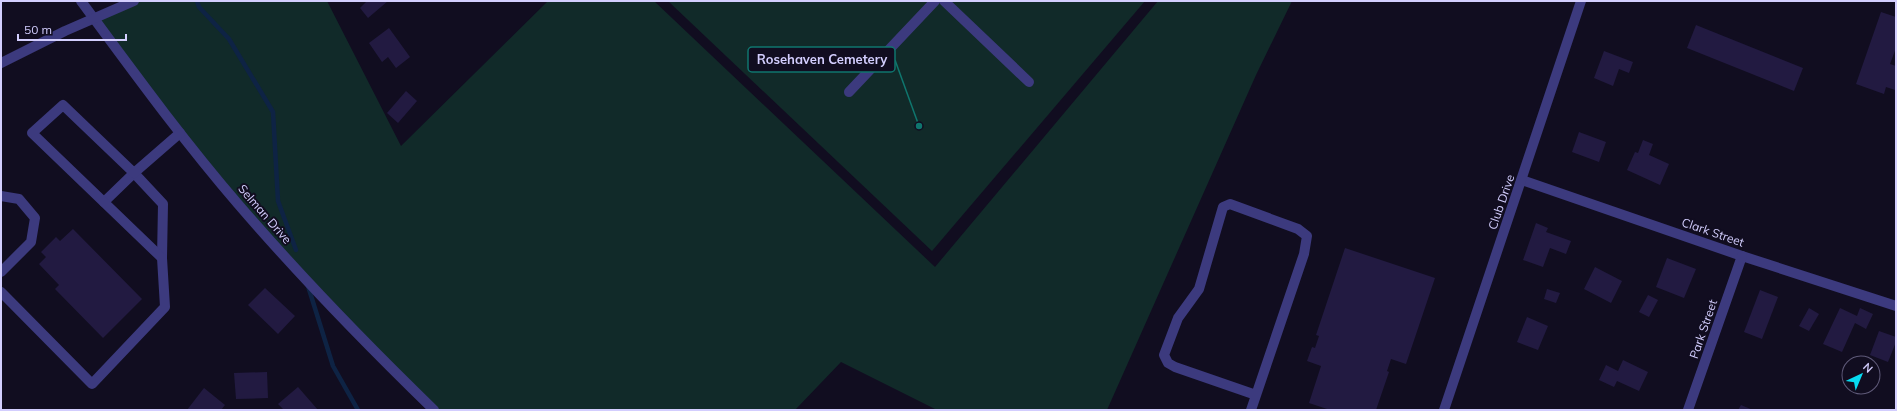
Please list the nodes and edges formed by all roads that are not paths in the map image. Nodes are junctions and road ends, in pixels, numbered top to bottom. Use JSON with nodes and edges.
{"nodes":[{"id":1,"x":81,"y":1,"type":"edge"},
{"id":2,"x":134,"y":1,"type":"edge"},
{"id":3,"x":935,"y":1,"type":"edge"},
{"id":4,"x":944,"y":1,"type":"edge"},
{"id":5,"x":1581,"y":1,"type":"edge"},
{"id":6,"x":94,"y":19,"type":"junction"},
{"id":7,"x":1,"y":63,"type":"edge"},
{"id":8,"x":1029,"y":82,"type":"dead end"},
{"id":9,"x":849,"y":92,"type":"dead end"},
{"id":10,"x":180,"y":133,"type":"junction"},
{"id":11,"x":134,"y":173,"type":"junction"},
{"id":12,"x":1522,"y":180,"type":"junction"},
{"id":13,"x":1,"y":196,"type":"edge"},
{"id":14,"x":104,"y":202,"type":"junction"},
{"id":15,"x":1742,"y":256,"type":"junction"},
{"id":16,"x":162,"y":258,"type":"junction"},
{"id":17,"x":1,"y":272,"type":"edge"},
{"id":18,"x":1,"y":292,"type":"edge"},
{"id":19,"x":1896,"y":306,"type":"edge"},
{"id":20,"x":1256,"y":395,"type":"junction"},
{"id":21,"x":434,"y":410,"type":"edge"},
{"id":22,"x":1251,"y":410,"type":"edge"},
{"id":23,"x":1444,"y":410,"type":"edge"},
{"id":24,"x":1688,"y":410,"type":"edge"}],
"edges":[{"from":1,"to":6,"type":"street","name":"Selman Drive"},
{"from":2,"to":6,"type":"street"},
{"from":3,"to":9,"type":"street"},
{"from":4,"to":8,"type":"street"},
{"from":5,"to":12,"type":"street","name":"Club Drive"},
{"from":6,"to":7,"type":"street"},
{"from":6,"to":10,"type":"street","name":"Selman Drive"},
{"from":10,"to":11,"type":"street"},
{"from":10,"to":21,"type":"street","name":"Selman Drive"},
{"from":11,"to":14,"type":"street"},
{"from":11,"to":14,"type":"street"},
{"from":11,"to":16,"type":"street"},
{"from":12,"to":15,"type":"street","name":"Clark Street"},
{"from":12,"to":23,"type":"street","name":"Club Drive"},
{"from":13,"to":17,"type":"street"},
{"from":14,"to":16,"type":"street"},
{"from":15,"to":19,"type":"street","name":"Clark Street"},
{"from":15,"to":24,"type":"street","name":"Park Street"},
{"from":16,"to":18,"type":"street"},
{"from":20,"to":20,"type":"street"},
{"from":20,"to":22,"type":"street"}]}
